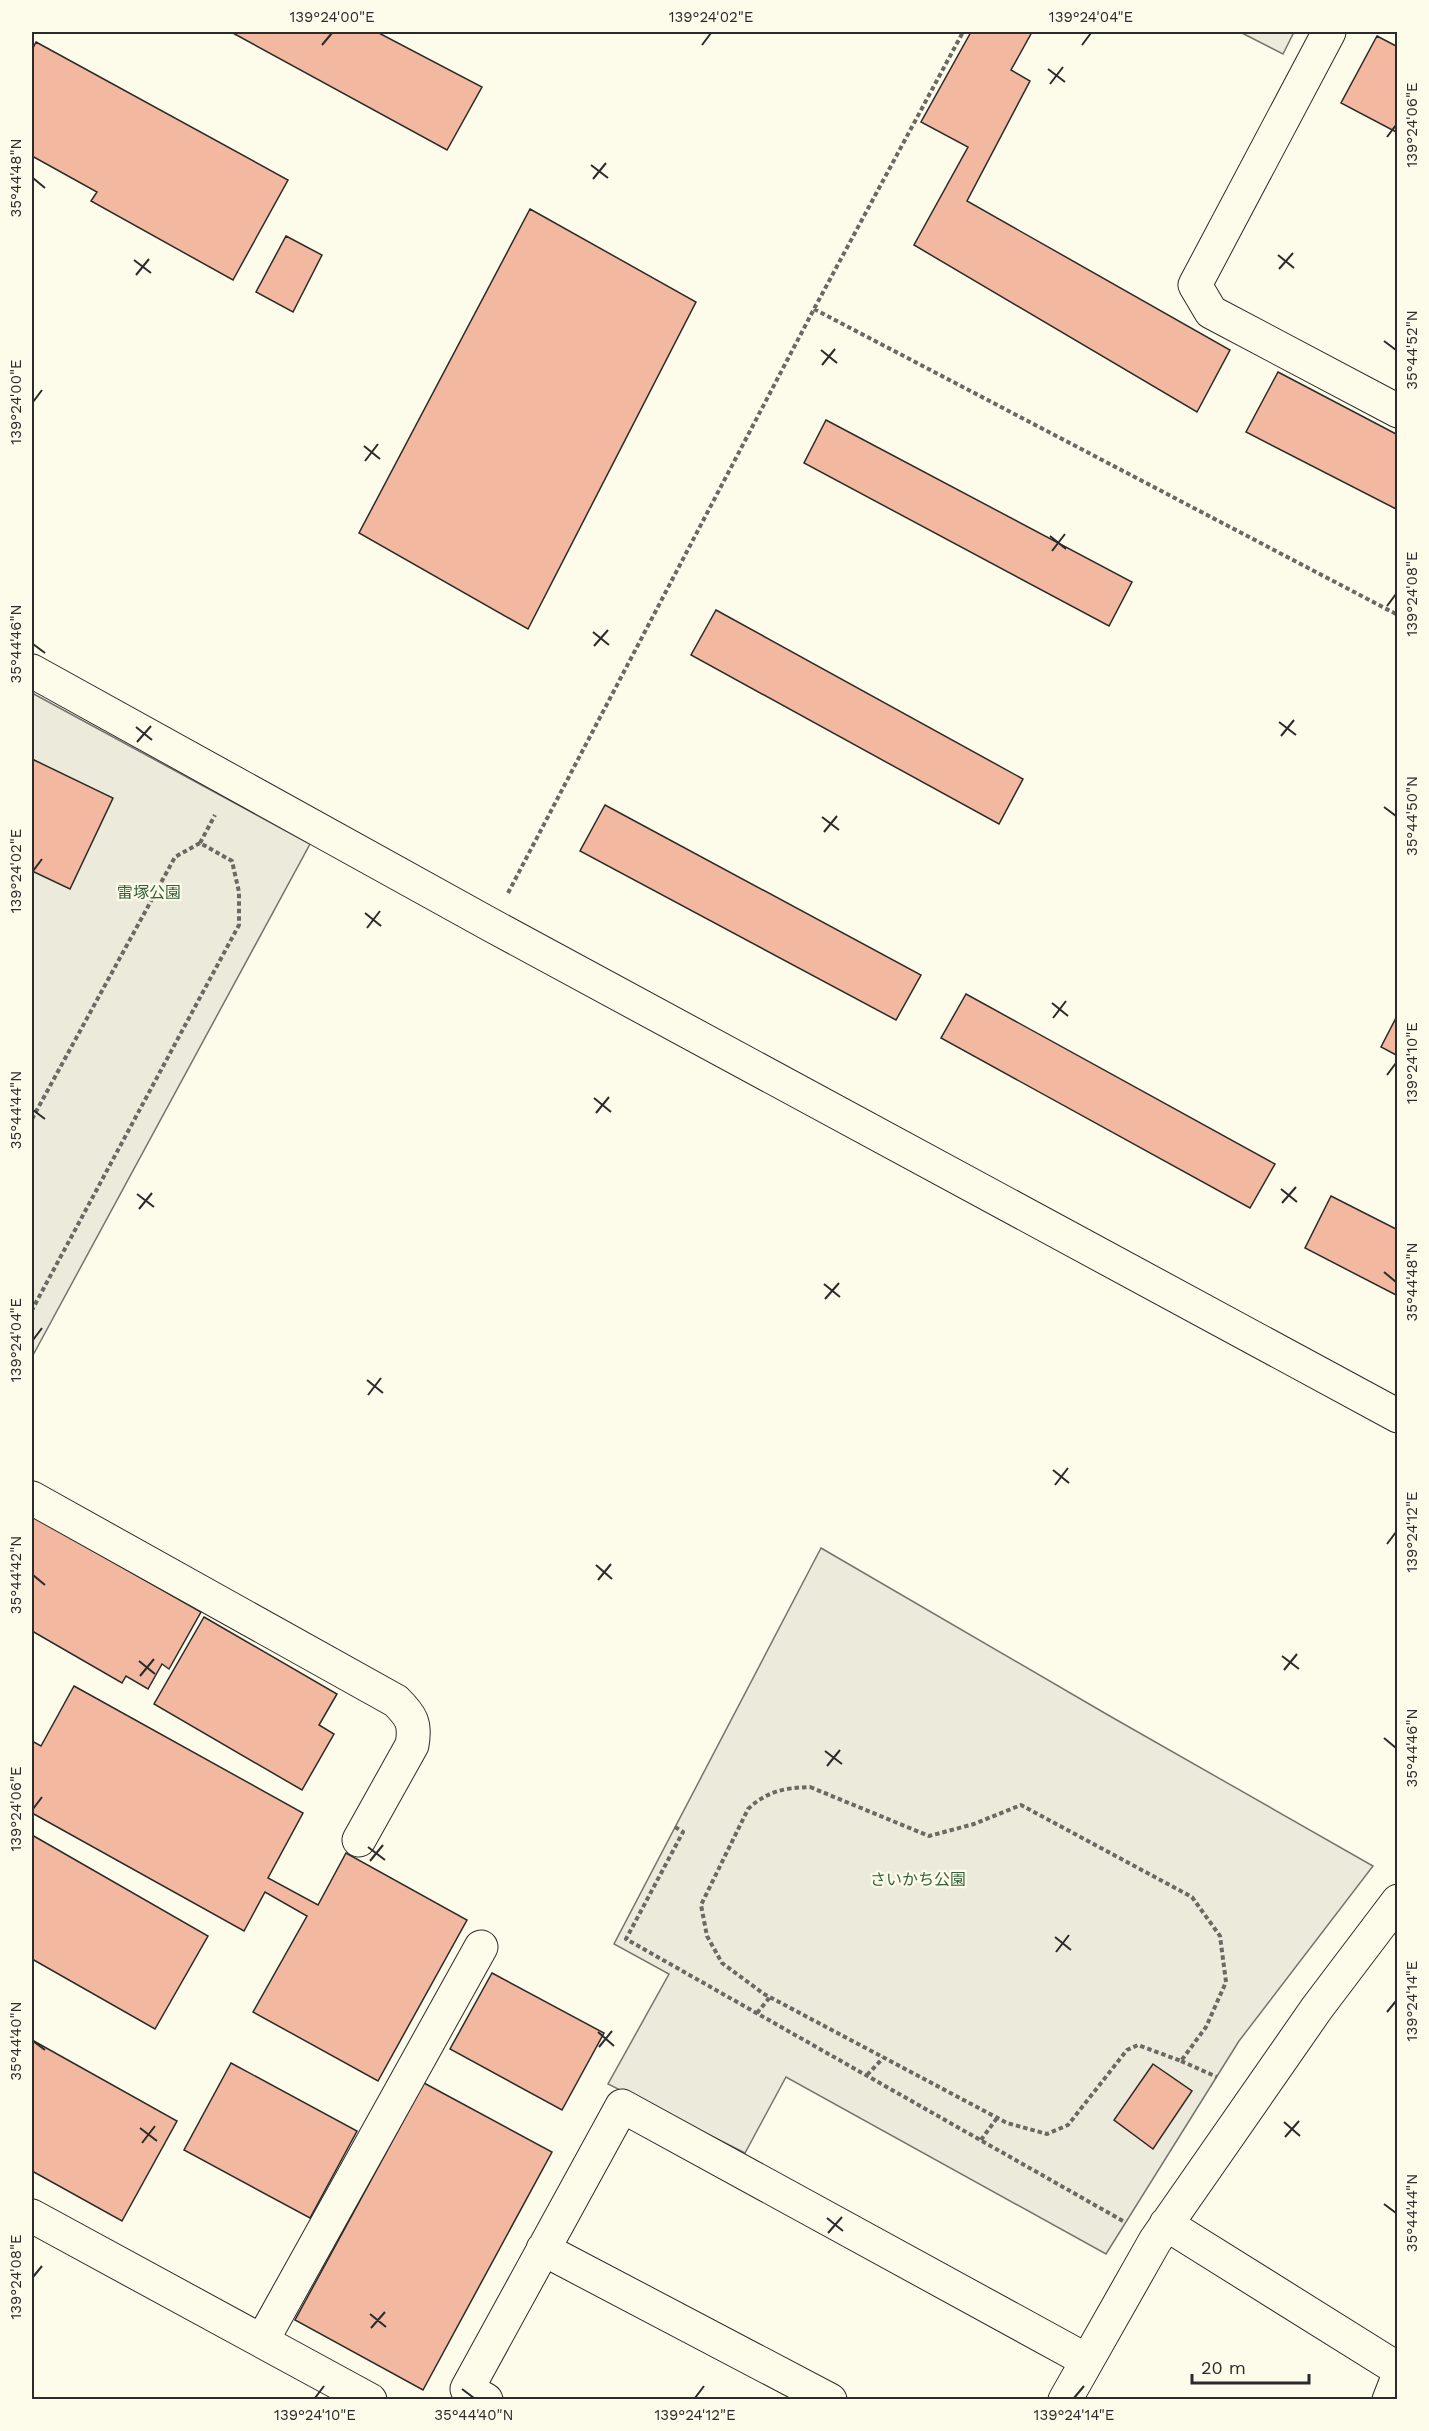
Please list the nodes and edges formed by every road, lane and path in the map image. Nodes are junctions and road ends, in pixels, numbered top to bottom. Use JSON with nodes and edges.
{"nodes":[{"id":1,"x":963,"y":32,"type":"edge"},
{"id":2,"x":1329,"y":32,"type":"edge"},
{"id":3,"x":814,"y":309,"type":"junction"},
{"id":4,"x":1398,"y":411,"type":"edge"},
{"id":5,"x":1398,"y":615,"type":"edge"},
{"id":6,"x":32,"y":671,"type":"edge"},
{"id":7,"x":219,"y":807,"type":"dead end"},
{"id":8,"x":200,"y":843,"type":"junction"},
{"id":9,"x":491,"y":925,"type":"junction"},
{"id":10,"x":32,"y":1119,"type":"edge"},
{"id":11,"x":32,"y":1310,"type":"edge"},
{"id":12,"x":1398,"y":1416,"type":"edge"},
{"id":13,"x":32,"y":1498,"type":"edge"},
{"id":14,"x":675,"y":1827,"type":"dead end"},
{"id":15,"x":358,"y":1840,"type":"dead end"},
{"id":16,"x":1398,"y":1901,"type":"edge"},
{"id":17,"x":481,"y":1947,"type":"dead end"},
{"id":18,"x":770,"y":1997,"type":"junction"},
{"id":19,"x":757,"y":2013,"type":"junction"},
{"id":20,"x":883,"y":2058,"type":"junction"},
{"id":21,"x":1181,"y":2061,"type":"junction"},
{"id":22,"x":867,"y":2075,"type":"junction"},
{"id":23,"x":1217,"y":2077,"type":"dead end"},
{"id":24,"x":997,"y":2118,"type":"junction"},
{"id":25,"x":981,"y":2140,"type":"junction"},
{"id":26,"x":32,"y":2216,"type":"edge"},
{"id":27,"x":1160,"y":2232,"type":"junction"},
{"id":28,"x":543,"y":2249,"type":"junction"},
{"id":29,"x":262,"y":2341,"type":"junction"},
{"id":30,"x":1086,"y":2360,"type":"junction"},
{"id":31,"x":1398,"y":2369,"type":"edge"},
{"id":32,"x":1398,"y":2378,"type":"edge"},
{"id":33,"x":370,"y":2400,"type":"edge"},
{"id":34,"x":486,"y":2400,"type":"edge"},
{"id":35,"x":830,"y":2400,"type":"edge"},
{"id":36,"x":1065,"y":2400,"type":"edge"},
{"id":37,"x":1389,"y":2400,"type":"edge"}],
"edges":[{"from":1,"to":3,"type":"path"},
{"from":2,"to":4,"type":"street"},
{"from":3,"to":5,"type":"path"},
{"from":3,"to":9,"type":"path"},
{"from":6,"to":9,"type":"street"},
{"from":7,"to":8,"type":"path"},
{"from":8,"to":10,"type":"path"},
{"from":8,"to":11,"type":"path"},
{"from":9,"to":12,"type":"street"},
{"from":13,"to":15,"type":"street"},
{"from":14,"to":19,"type":"path"},
{"from":16,"to":27,"type":"street"},
{"from":17,"to":29,"type":"street"},
{"from":18,"to":19,"type":"path"},
{"from":18,"to":20,"type":"path"},
{"from":18,"to":21,"type":"path"},
{"from":19,"to":22,"type":"path"},
{"from":20,"to":22,"type":"path"},
{"from":20,"to":24,"type":"path"},
{"from":21,"to":23,"type":"path"},
{"from":21,"to":24,"type":"path"},
{"from":22,"to":25,"type":"path"},
{"from":24,"to":25,"type":"path"},
{"from":25,"to":27,"type":"path"},
{"from":26,"to":29,"type":"street"},
{"from":27,"to":30,"type":"street"},
{"from":27,"to":31,"type":"street"},
{"from":28,"to":30,"type":"street"},
{"from":28,"to":34,"type":"street"},
{"from":28,"to":35,"type":"street"},
{"from":29,"to":33,"type":"street"},
{"from":30,"to":36,"type":"street"},
{"from":32,"to":37,"type":"street"}]}
